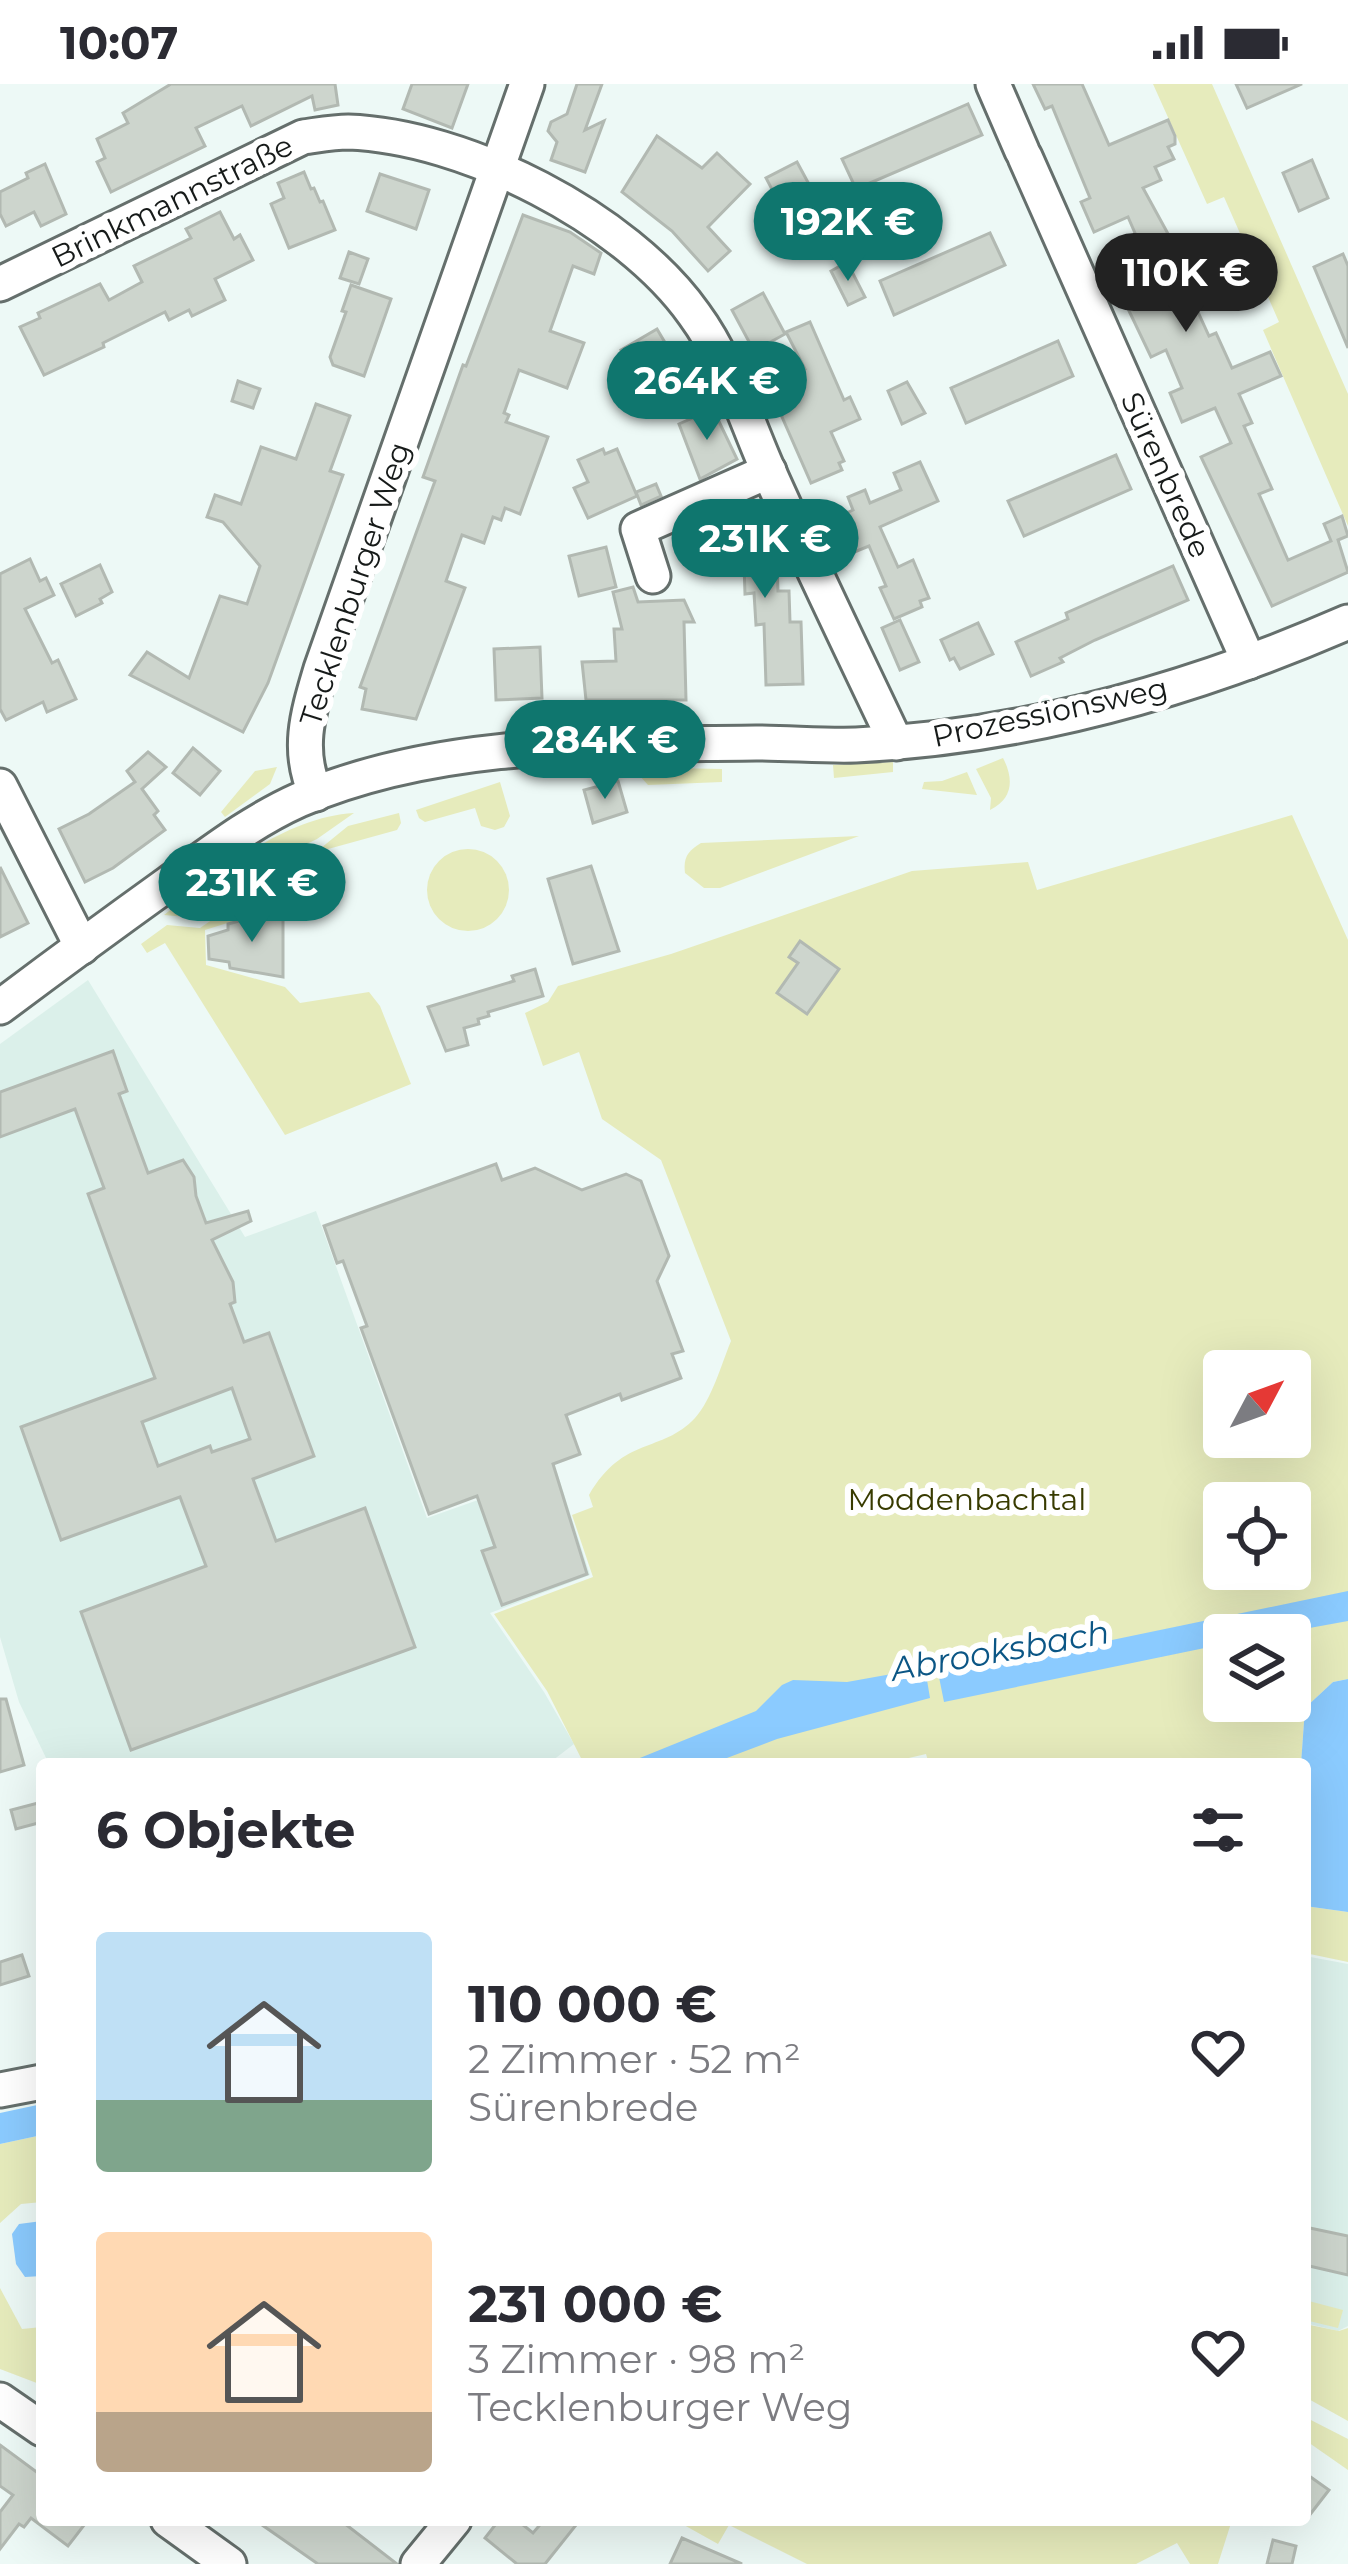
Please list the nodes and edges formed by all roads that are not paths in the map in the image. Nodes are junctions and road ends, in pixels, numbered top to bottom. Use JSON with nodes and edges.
{"nodes":[{"id":1,"x":527,"y":84,"type":"edge"},
{"id":2,"x":994,"y":84,"type":"edge"},
{"id":3,"x":496,"y":170,"type":"junction"},
{"id":4,"x":0,"y":284,"type":"edge"},
{"id":5,"x":769,"y":471,"type":"junction"},
{"id":6,"x":653,"y":576,"type":"dead end"},
{"id":7,"x":1348,"y":622,"type":"edge"},
{"id":8,"x":1249,"y":662,"type":"junction"},
{"id":9,"x":896,"y":742,"type":"junction"},
{"id":10,"x":0,"y":787,"type":"edge"},
{"id":11,"x":316,"y":794,"type":"junction"},
{"id":12,"x":82,"y":947,"type":"junction"},
{"id":13,"x":0,"y":1007,"type":"edge"},
{"id":14,"x":36,"y":2083,"type":"edge"},
{"id":15,"x":0,"y":2090,"type":"edge"},
{"id":16,"x":176,"y":2526,"type":"edge"},
{"id":17,"x":449,"y":2526,"type":"edge"},
{"id":18,"x":229,"y":2564,"type":"edge"},
{"id":19,"x":418,"y":2564,"type":"edge"}],
"edges":[{"from":1,"to":3,"type":"street","name":"Tecklenburger Weg"},
{"from":2,"to":8,"type":"street","name":"Sürenbrede"},
{"from":3,"to":4,"type":"street","name":"Brinkmannstraße"},
{"from":3,"to":5,"type":"street","name":"Brinkmannstraße"},
{"from":3,"to":11,"type":"street","name":"Tecklenburger Weg"},
{"from":5,"to":6,"type":"street"},
{"from":5,"to":9,"type":"street","name":"Brinkmannstraße"},
{"from":7,"to":8,"type":"street","name":"Prozessionsweg"},
{"from":8,"to":9,"type":"street","name":"Prozessionsweg"},
{"from":9,"to":11,"type":"street","name":"Prozessionsweg"},
{"from":10,"to":12,"type":"street"},
{"from":11,"to":12,"type":"street"},
{"from":12,"to":13,"type":"street"},
{"from":14,"to":15,"type":"street"},
{"from":16,"to":18,"type":"street"},
{"from":17,"to":19,"type":"street"}]}
